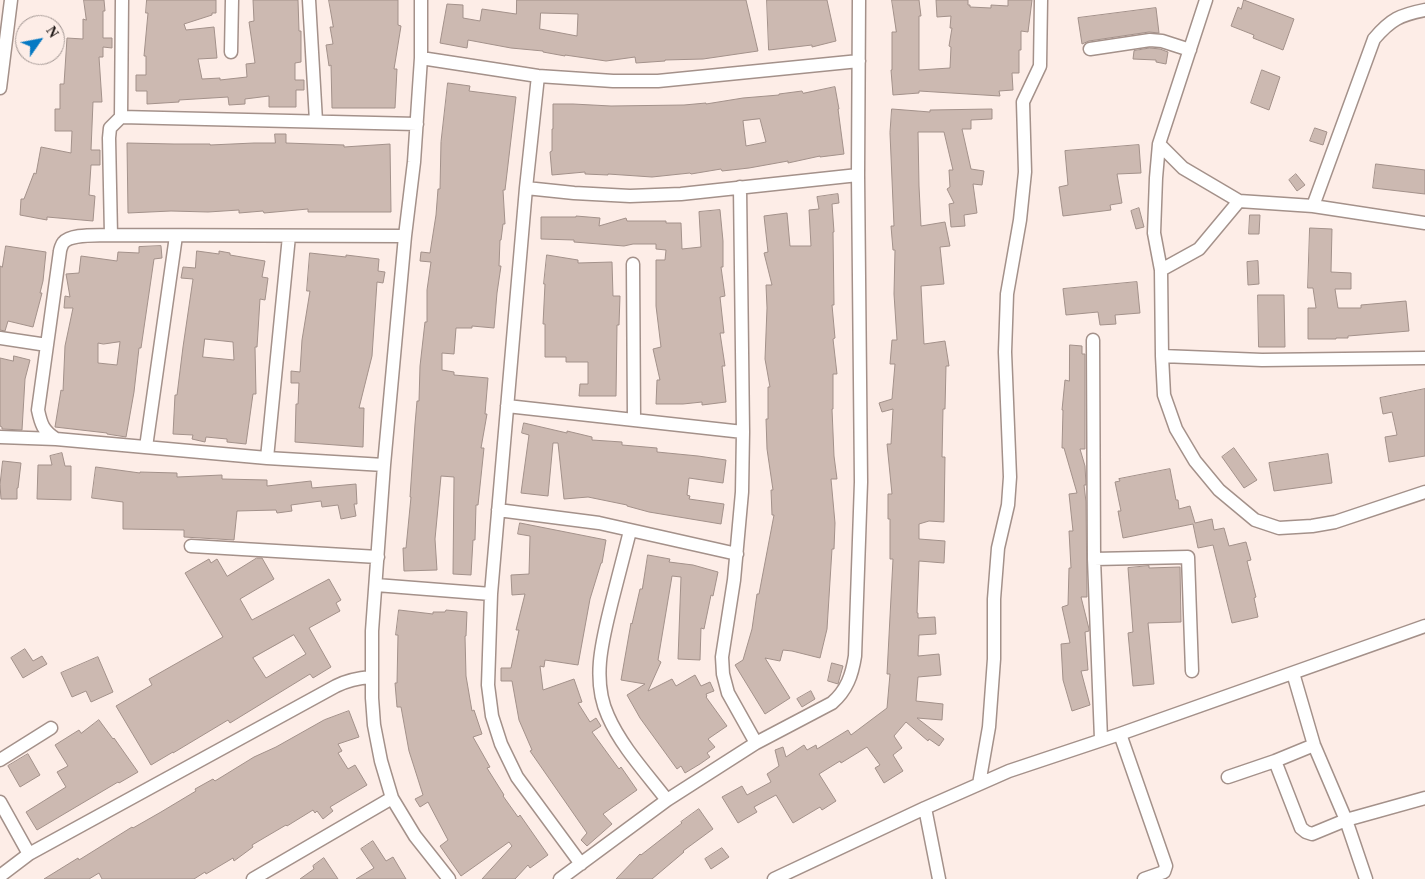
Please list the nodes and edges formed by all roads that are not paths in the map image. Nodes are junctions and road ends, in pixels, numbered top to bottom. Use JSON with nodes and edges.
{"nodes":[{"id":1,"x":11,"y":0,"type":"edge"},
{"id":2,"x":122,"y":0,"type":"edge"},
{"id":3,"x":232,"y":0,"type":"edge"},
{"id":4,"x":309,"y":0,"type":"edge"},
{"id":5,"x":421,"y":0,"type":"edge"},
{"id":6,"x":859,"y":0,"type":"edge"},
{"id":7,"x":1042,"y":0,"type":"edge"},
{"id":8,"x":1206,"y":0,"type":"edge"},
{"id":9,"x":1425,"y":10,"type":"edge"},
{"id":10,"x":1090,"y":49,"type":"dead end"},
{"id":11,"x":1190,"y":50,"type":"junction"},
{"id":12,"x":231,"y":52,"type":"dead end"},
{"id":13,"x":421,"y":58,"type":"junction"},
{"id":14,"x":859,"y":61,"type":"junction"},
{"id":15,"x":538,"y":76,"type":"junction"},
{"id":16,"x":0,"y":88,"type":"edge"},
{"id":17,"x":121,"y":117,"type":"junction"},
{"id":18,"x":316,"y":121,"type":"junction"},
{"id":19,"x":417,"y":124,"type":"junction"},
{"id":20,"x":1159,"y":144,"type":"junction"},
{"id":21,"x":858,"y":175,"type":"junction"},
{"id":22,"x":740,"y":187,"type":"junction"},
{"id":23,"x":526,"y":188,"type":"junction"},
{"id":24,"x":1239,"y":202,"type":"junction"},
{"id":25,"x":1313,"y":206,"type":"junction"},
{"id":26,"x":1425,"y":223,"type":"edge"},
{"id":27,"x":110,"y":235,"type":"junction"},
{"id":28,"x":176,"y":236,"type":"junction"},
{"id":29,"x":289,"y":236,"type":"junction"},
{"id":30,"x":405,"y":236,"type":"junction"},
{"id":31,"x":633,"y":264,"type":"dead end"},
{"id":32,"x":1161,"y":270,"type":"junction"},
{"id":33,"x":0,"y":338,"type":"edge"},
{"id":34,"x":1093,"y":340,"type":"dead end"},
{"id":35,"x":47,"y":345,"type":"junction"},
{"id":36,"x":1162,"y":356,"type":"junction"},
{"id":37,"x":1425,"y":358,"type":"edge"},
{"id":38,"x":507,"y":406,"type":"junction"},
{"id":39,"x":634,"y":420,"type":"junction"},
{"id":40,"x":743,"y":432,"type":"junction"},
{"id":41,"x":0,"y":437,"type":"edge"},
{"id":42,"x":56,"y":439,"type":"junction"},
{"id":43,"x":146,"y":447,"type":"junction"},
{"id":44,"x":267,"y":458,"type":"junction"},
{"id":45,"x":384,"y":465,"type":"junction"},
{"id":46,"x":1425,"y":492,"type":"edge"},
{"id":47,"x":498,"y":510,"type":"junction"},
{"id":48,"x":630,"y":531,"type":"junction"},
{"id":49,"x":192,"y":546,"type":"dead end"},
{"id":50,"x":737,"y":554,"type":"junction"},
{"id":51,"x":378,"y":557,"type":"junction"},
{"id":52,"x":1094,"y":559,"type":"junction"},
{"id":53,"x":376,"y":585,"type":"junction"},
{"id":54,"x":491,"y":594,"type":"junction"},
{"id":55,"x":1425,"y":626,"type":"edge"},
{"id":56,"x":1192,"y":671,"type":"dead end"},
{"id":57,"x":1292,"y":674,"type":"junction"},
{"id":58,"x":371,"y":677,"type":"junction"},
{"id":59,"x":51,"y":728,"type":"dead end"},
{"id":60,"x":1120,"y":734,"type":"junction"},
{"id":61,"x":1101,"y":740,"type":"junction"},
{"id":62,"x":756,"y":743,"type":"junction"},
{"id":63,"x":1314,"y":745,"type":"junction"},
{"id":64,"x":0,"y":760,"type":"edge"},
{"id":65,"x":1275,"y":761,"type":"junction"},
{"id":66,"x":1228,"y":777,"type":"dead end"},
{"id":67,"x":978,"y":784,"type":"junction"},
{"id":68,"x":392,"y":798,"type":"junction"},
{"id":69,"x":1425,"y":798,"type":"edge"},
{"id":70,"x":667,"y":800,"type":"junction"},
{"id":71,"x":0,"y":802,"type":"edge"},
{"id":72,"x":925,"y":808,"type":"junction"},
{"id":73,"x":1346,"y":820,"type":"junction"},
{"id":74,"x":29,"y":854,"type":"junction"},
{"id":75,"x":581,"y":864,"type":"junction"},
{"id":76,"x":0,"y":876,"type":"edge"},
{"id":77,"x":253,"y":879,"type":"edge"},
{"id":78,"x":449,"y":879,"type":"edge"},
{"id":79,"x":560,"y":879,"type":"edge"},
{"id":80,"x":774,"y":879,"type":"edge"},
{"id":81,"x":939,"y":879,"type":"edge"},
{"id":82,"x":1144,"y":879,"type":"edge"},
{"id":83,"x":1366,"y":879,"type":"edge"}],
"edges":[{"from":1,"to":16,"type":"street"},
{"from":2,"to":17,"type":"street"},
{"from":3,"to":12,"type":"street"},
{"from":4,"to":18,"type":"street"},
{"from":5,"to":13,"type":"street"},
{"from":6,"to":14,"type":"street"},
{"from":7,"to":67,"type":"street"},
{"from":8,"to":11,"type":"street"},
{"from":9,"to":25,"type":"street"},
{"from":10,"to":11,"type":"street"},
{"from":11,"to":20,"type":"street"},
{"from":13,"to":15,"type":"street"},
{"from":13,"to":19,"type":"street"},
{"from":14,"to":15,"type":"street"},
{"from":14,"to":21,"type":"street"},
{"from":15,"to":23,"type":"street"},
{"from":17,"to":18,"type":"street"},
{"from":17,"to":27,"type":"street"},
{"from":18,"to":19,"type":"street"},
{"from":19,"to":30,"type":"street"},
{"from":20,"to":24,"type":"street"},
{"from":20,"to":32,"type":"street"},
{"from":21,"to":22,"type":"street"},
{"from":21,"to":62,"type":"street"},
{"from":22,"to":23,"type":"street"},
{"from":22,"to":40,"type":"street"},
{"from":23,"to":38,"type":"street"},
{"from":24,"to":25,"type":"street"},
{"from":24,"to":32,"type":"street"},
{"from":25,"to":26,"type":"street"},
{"from":27,"to":28,"type":"street"},
{"from":27,"to":35,"type":"street"},
{"from":28,"to":29,"type":"street"},
{"from":28,"to":43,"type":"street"},
{"from":29,"to":30,"type":"street"},
{"from":29,"to":44,"type":"street"},
{"from":30,"to":45,"type":"street"},
{"from":31,"to":39,"type":"street"},
{"from":32,"to":36,"type":"street"},
{"from":33,"to":35,"type":"street"},
{"from":34,"to":52,"type":"street"},
{"from":35,"to":42,"type":"street"},
{"from":36,"to":37,"type":"street"},
{"from":36,"to":46,"type":"street"},
{"from":38,"to":39,"type":"street"},
{"from":38,"to":47,"type":"street"},
{"from":39,"to":40,"type":"street"},
{"from":40,"to":50,"type":"street"},
{"from":41,"to":42,"type":"street"},
{"from":42,"to":43,"type":"street"},
{"from":43,"to":44,"type":"street"},
{"from":44,"to":45,"type":"street"},
{"from":45,"to":51,"type":"street"},
{"from":47,"to":48,"type":"street"},
{"from":47,"to":54,"type":"street"},
{"from":48,"to":50,"type":"street"},
{"from":48,"to":70,"type":"street"},
{"from":49,"to":51,"type":"street"},
{"from":50,"to":62,"type":"street"},
{"from":51,"to":53,"type":"street"},
{"from":52,"to":56,"type":"street"},
{"from":52,"to":61,"type":"street"},
{"from":53,"to":54,"type":"street"},
{"from":53,"to":58,"type":"street"},
{"from":54,"to":75,"type":"street"},
{"from":55,"to":57,"type":"street"},
{"from":57,"to":60,"type":"street"},
{"from":57,"to":63,"type":"street"},
{"from":58,"to":68,"type":"street"},
{"from":58,"to":74,"type":"street"},
{"from":59,"to":64,"type":"street"},
{"from":60,"to":61,"type":"street"},
{"from":60,"to":82,"type":"street"},
{"from":61,"to":67,"type":"street"},
{"from":62,"to":70,"type":"street"},
{"from":63,"to":65,"type":"street"},
{"from":63,"to":73,"type":"street"},
{"from":65,"to":66,"type":"street"},
{"from":65,"to":73,"type":"street"},
{"from":67,"to":72,"type":"street"},
{"from":68,"to":77,"type":"street"},
{"from":68,"to":78,"type":"street"},
{"from":69,"to":73,"type":"street"},
{"from":70,"to":75,"type":"street"},
{"from":71,"to":74,"type":"street"},
{"from":72,"to":80,"type":"street"},
{"from":72,"to":81,"type":"street"},
{"from":73,"to":83,"type":"street"},
{"from":74,"to":76,"type":"street"},
{"from":75,"to":79,"type":"street"}]}
